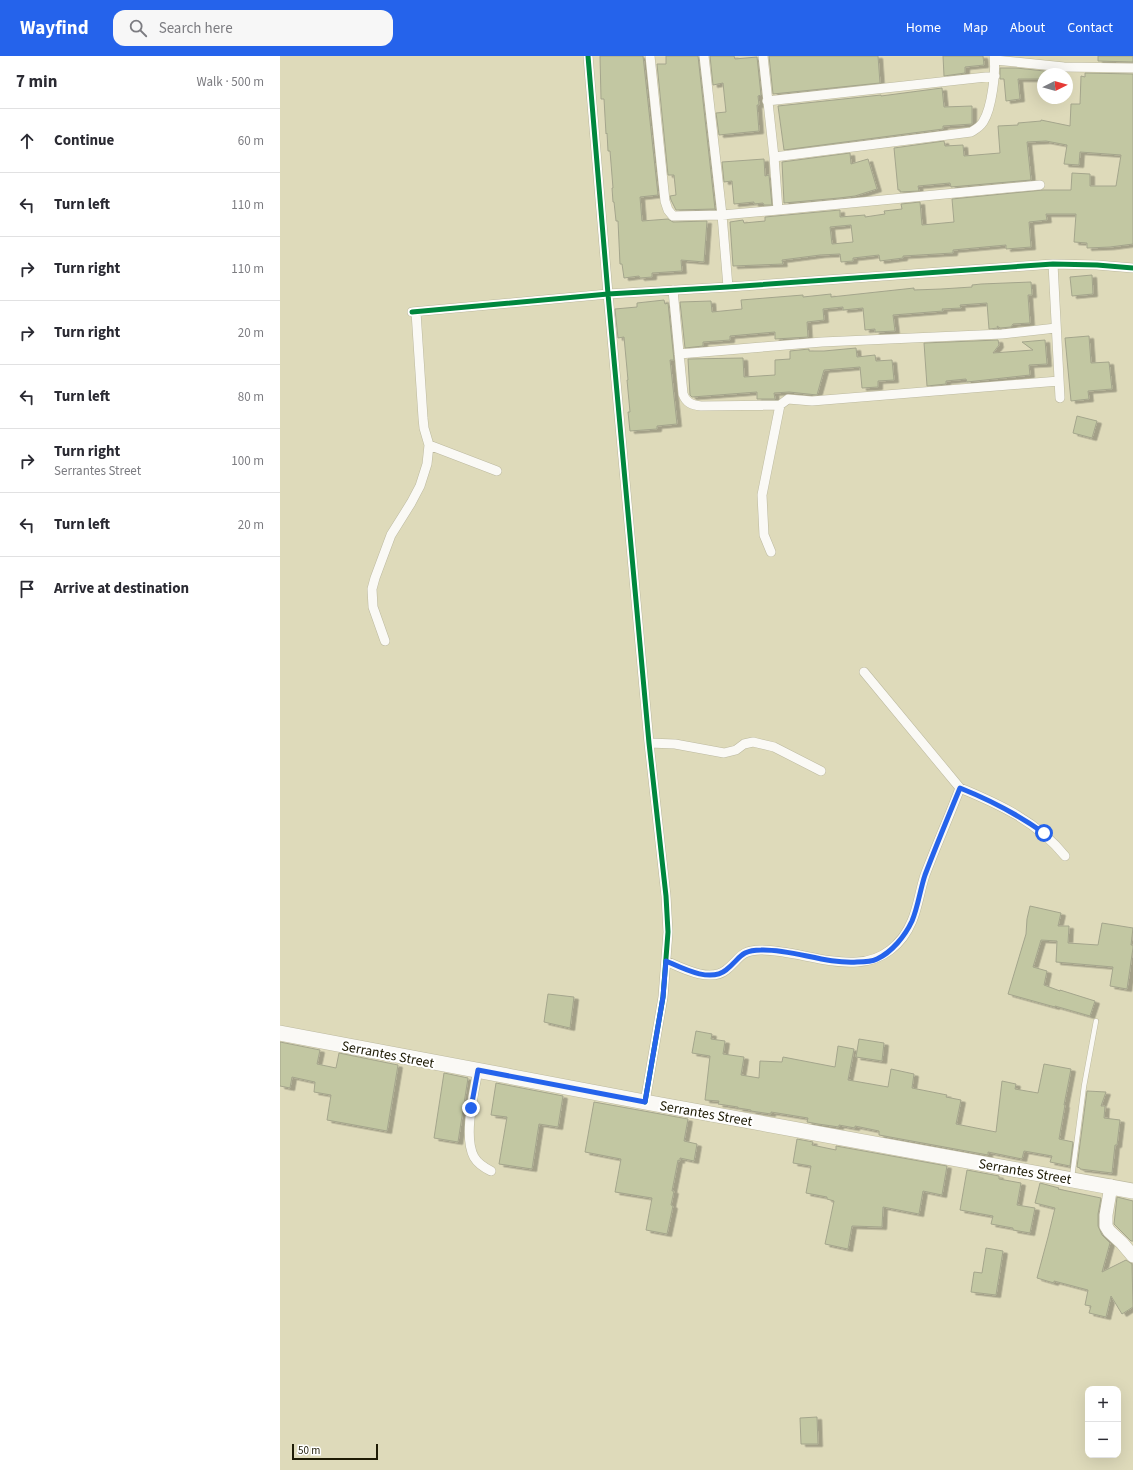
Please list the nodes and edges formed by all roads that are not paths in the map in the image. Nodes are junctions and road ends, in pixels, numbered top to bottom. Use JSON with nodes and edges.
{"nodes":[{"id":1,"x":588,"y":56,"type":"edge"},
{"id":2,"x":650,"y":56,"type":"edge"},
{"id":3,"x":704,"y":56,"type":"edge"},
{"id":4,"x":763,"y":56,"type":"edge"},
{"id":5,"x":994,"y":58,"type":"edge"},
{"id":6,"x":1133,"y":68,"type":"edge"},
{"id":7,"x":995,"y":76,"type":"junction"},
{"id":8,"x":768,"y":101,"type":"junction"},
{"id":9,"x":774,"y":156,"type":"junction"},
{"id":10,"x":1040,"y":185,"type":"dead end"},
{"id":11,"x":778,"y":210,"type":"junction"},
{"id":12,"x":722,"y":215,"type":"junction"},
{"id":13,"x":1054,"y":264,"type":"junction"},
{"id":14,"x":1133,"y":268,"type":"edge"},
{"id":15,"x":728,"y":287,"type":"junction"},
{"id":16,"x":673,"y":290,"type":"junction"},
{"id":17,"x":608,"y":294,"type":"junction"},
{"id":18,"x":1056,"y":328,"type":"junction"},
{"id":19,"x":679,"y":354,"type":"junction"},
{"id":20,"x":1059,"y":381,"type":"junction"},
{"id":21,"x":1060,"y":398,"type":"dead end"},
{"id":22,"x":780,"y":405,"type":"junction"},
{"id":23,"x":429,"y":445,"type":"junction"},
{"id":24,"x":497,"y":471,"type":"dead end"},
{"id":25,"x":771,"y":552,"type":"dead end"},
{"id":26,"x":385,"y":641,"type":"dead end"},
{"id":27,"x":864,"y":672,"type":"dead end"},
{"id":28,"x":649,"y":742,"type":"junction"},
{"id":29,"x":820,"y":771,"type":"dead end"},
{"id":30,"x":960,"y":788,"type":"junction"},
{"id":31,"x":1065,"y":856,"type":"dead end"},
{"id":32,"x":666,"y":961,"type":"junction"},
{"id":33,"x":1096,"y":1021,"type":"dead end"},
{"id":34,"x":280,"y":1033,"type":"edge"},
{"id":35,"x":478,"y":1070,"type":"junction"},
{"id":36,"x":645,"y":1102,"type":"junction"},
{"id":37,"x":491,"y":1171,"type":"dead end"},
{"id":38,"x":1072,"y":1179,"type":"junction"},
{"id":39,"x":1111,"y":1186,"type":"junction"},
{"id":40,"x":1133,"y":1191,"type":"edge"},
{"id":41,"x":1133,"y":1256,"type":"edge"}],
"edges":[{"from":1,"to":17,"type":"street"},
{"from":2,"to":12,"type":"street"},
{"from":3,"to":12,"type":"street"},
{"from":4,"to":8,"type":"street"},
{"from":5,"to":6,"type":"street"},
{"from":5,"to":7,"type":"street"},
{"from":7,"to":8,"type":"street"},
{"from":7,"to":9,"type":"street"},
{"from":8,"to":9,"type":"street"},
{"from":9,"to":11,"type":"street"},
{"from":10,"to":11,"type":"street"},
{"from":11,"to":12,"type":"street"},
{"from":12,"to":15,"type":"street"},
{"from":13,"to":14,"type":"street"},
{"from":13,"to":15,"type":"street"},
{"from":13,"to":18,"type":"street"},
{"from":15,"to":16,"type":"street"},
{"from":16,"to":17,"type":"street"},
{"from":16,"to":19,"type":"street"},
{"from":17,"to":23,"type":"street"},
{"from":17,"to":28,"type":"street"},
{"from":18,"to":19,"type":"street"},
{"from":18,"to":20,"type":"street"},
{"from":19,"to":22,"type":"street"},
{"from":20,"to":21,"type":"street"},
{"from":20,"to":22,"type":"street"},
{"from":22,"to":25,"type":"street"},
{"from":23,"to":24,"type":"street"},
{"from":23,"to":26,"type":"street"},
{"from":27,"to":30,"type":"street"},
{"from":28,"to":29,"type":"street"},
{"from":28,"to":32,"type":"street"},
{"from":30,"to":31,"type":"street"},
{"from":30,"to":32,"type":"street"},
{"from":32,"to":36,"type":"street"},
{"from":33,"to":38,"type":"lane"},
{"from":34,"to":35,"type":"main road","name":"Serrantes Street"},
{"from":35,"to":36,"type":"main road","name":"Serrantes Street"},
{"from":35,"to":37,"type":"street"},
{"from":36,"to":38,"type":"main road","name":"Serrantes Street"},
{"from":38,"to":39,"type":"main road","name":"Serrantes Street"},
{"from":39,"to":40,"type":"main road","name":"Serrantes Street"},
{"from":39,"to":41,"type":"street"}]}
